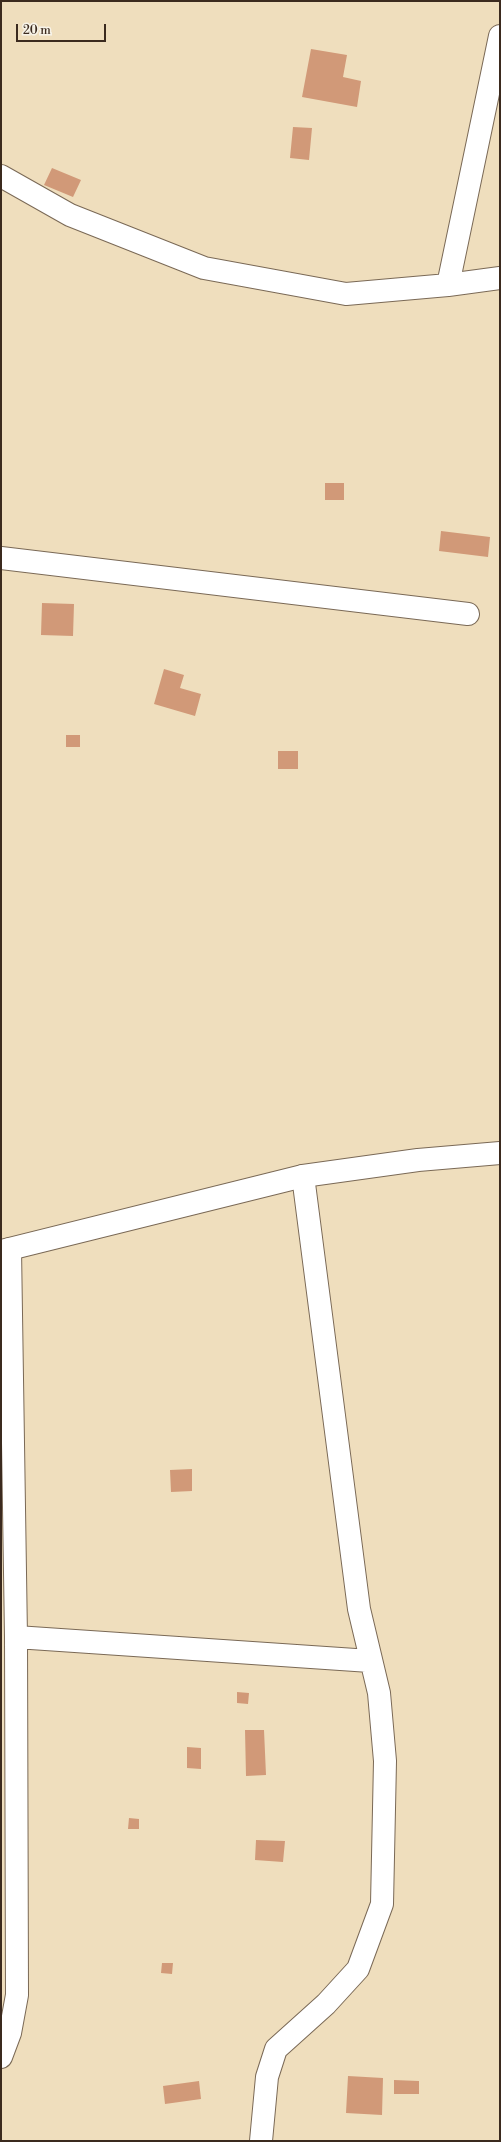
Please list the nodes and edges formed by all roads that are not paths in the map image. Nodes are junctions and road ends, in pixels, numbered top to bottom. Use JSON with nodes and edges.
{"nodes":[{"id":1,"x":500,"y":36,"type":"edge"},
{"id":2,"x":1,"y":176,"type":"edge"},
{"id":3,"x":500,"y":278,"type":"edge"},
{"id":4,"x":448,"y":285,"type":"junction"},
{"id":5,"x":1,"y":558,"type":"edge"},
{"id":6,"x":468,"y":614,"type":"dead end"},
{"id":7,"x":500,"y":1153,"type":"edge"},
{"id":8,"x":303,"y":1176,"type":"junction"},
{"id":9,"x":6,"y":1250,"type":"edge"},
{"id":10,"x":16,"y":1637,"type":"junction"},
{"id":11,"x":370,"y":1661,"type":"junction"},
{"id":12,"x":1,"y":2057,"type":"edge"},
{"id":13,"x":262,"y":2141,"type":"edge"}],
"edges":[{"from":1,"to":4,"type":"street"},
{"from":2,"to":4,"type":"street"},
{"from":3,"to":4,"type":"street"},
{"from":5,"to":6,"type":"street"},
{"from":7,"to":8,"type":"street"},
{"from":8,"to":9,"type":"street"},
{"from":8,"to":11,"type":"street"},
{"from":9,"to":10,"type":"street"},
{"from":10,"to":11,"type":"street"},
{"from":10,"to":12,"type":"street"},
{"from":11,"to":13,"type":"street"}]}
